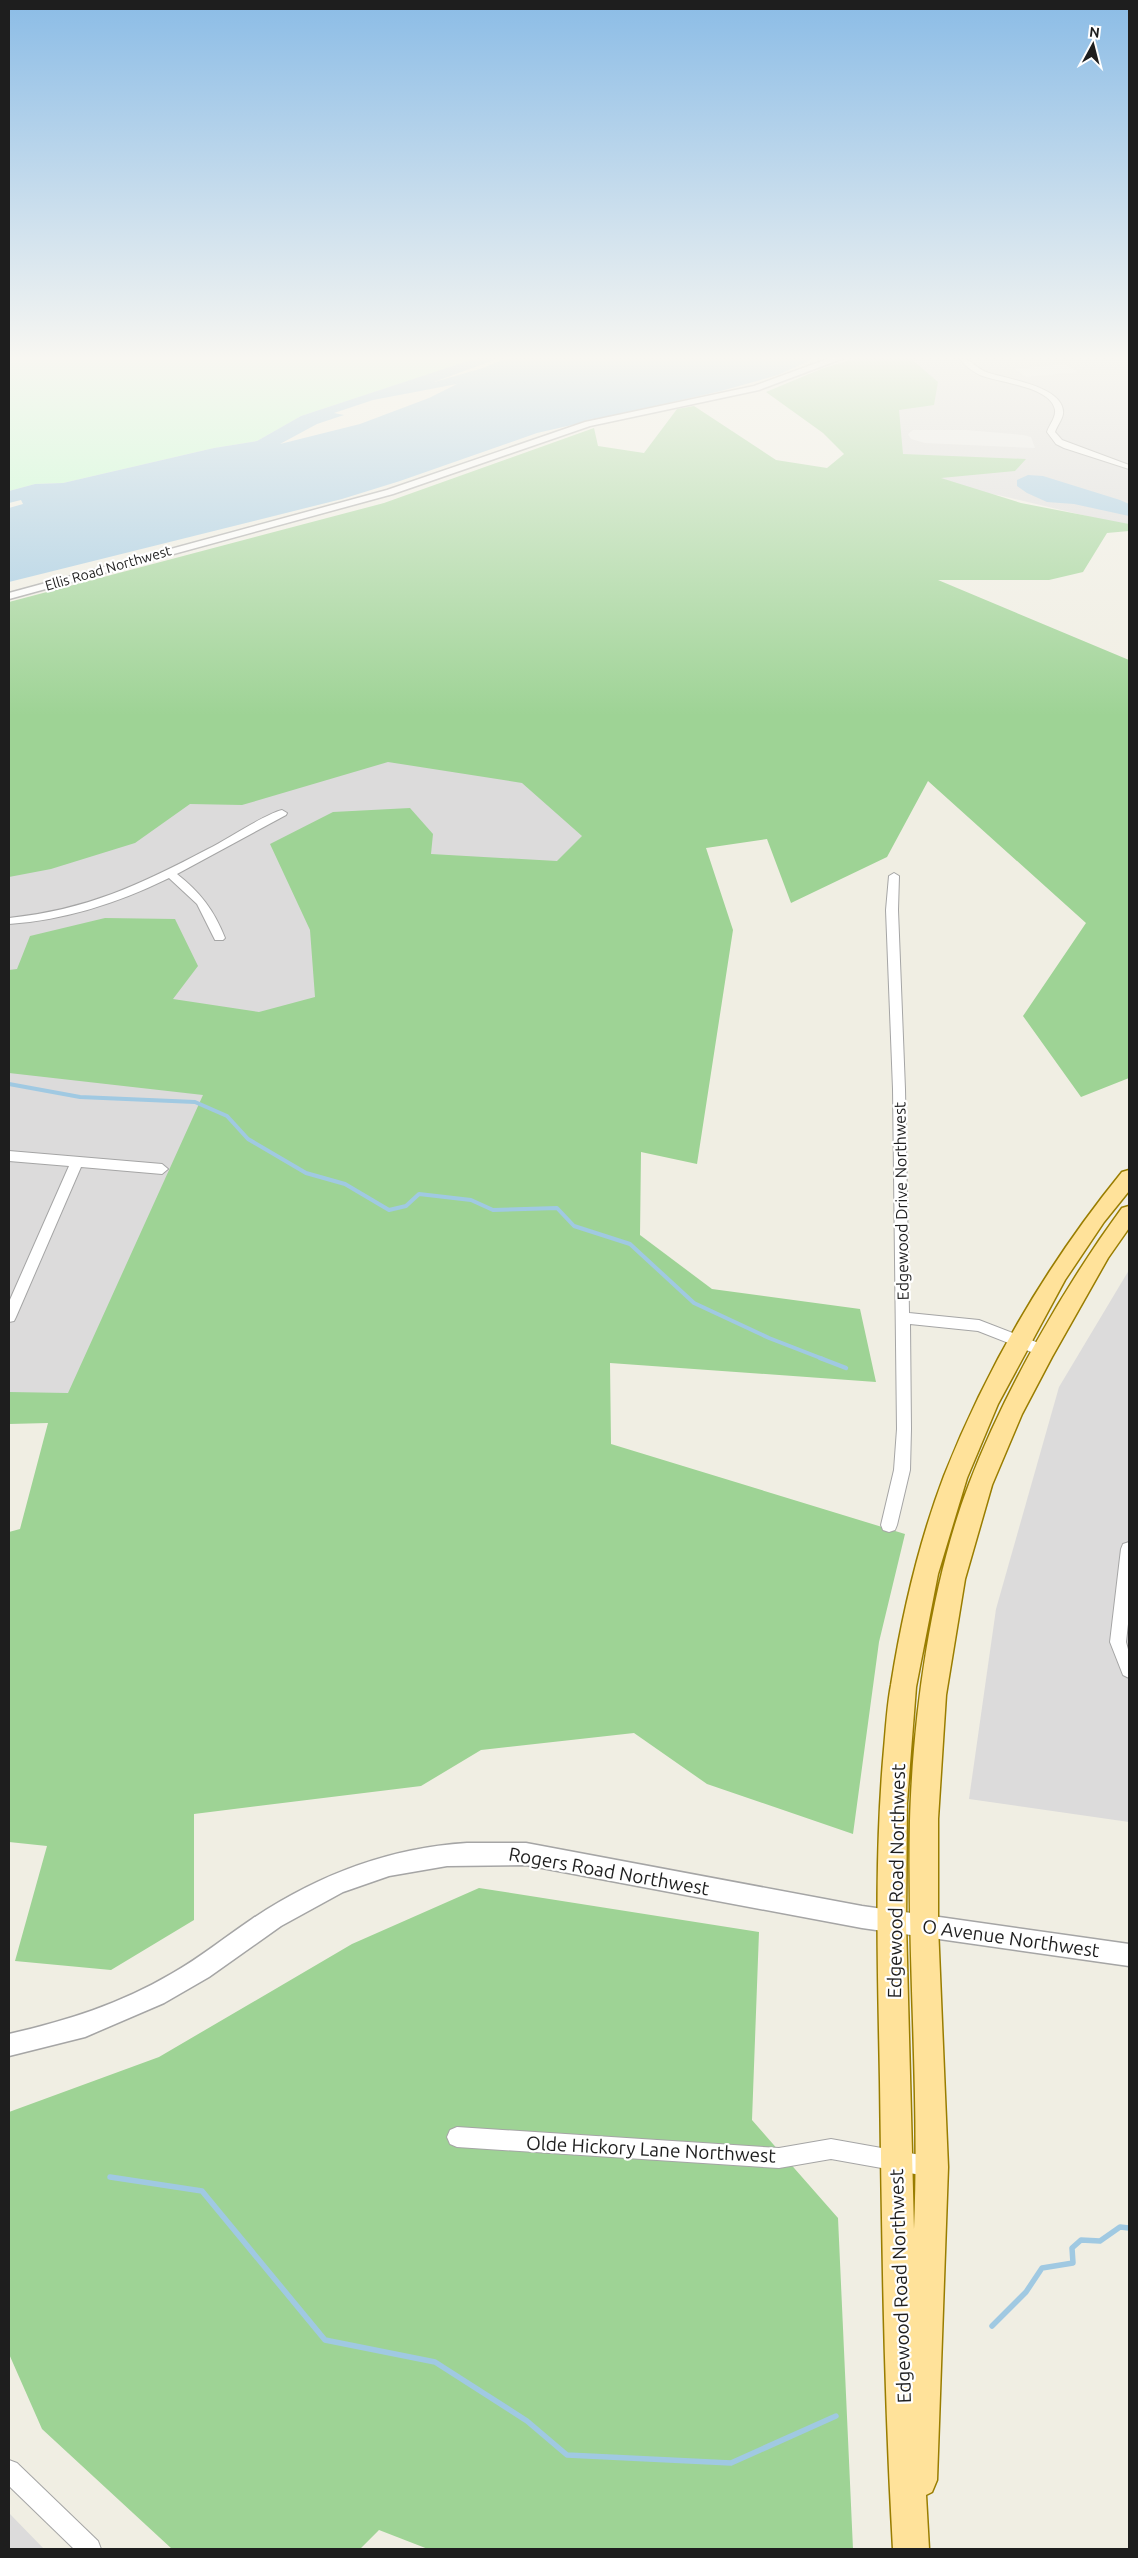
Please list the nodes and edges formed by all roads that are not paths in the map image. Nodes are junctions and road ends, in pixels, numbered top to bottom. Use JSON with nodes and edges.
{"nodes":[{"id":1,"x":433,"y":477,"type":"edge"},
{"id":2,"x":9,"y":596,"type":"edge"},
{"id":3,"x":282,"y":813,"type":"dead end"},
{"id":4,"x":170,"y":874,"type":"junction"},
{"id":5,"x":894,"y":876,"type":"dead end"},
{"id":6,"x":9,"y":921,"type":"edge"},
{"id":7,"x":219,"y":938,"type":"dead end"},
{"id":8,"x":9,"y":1156,"type":"edge"},
{"id":9,"x":77,"y":1162,"type":"junction"},
{"id":10,"x":162,"y":1169,"type":"dead end"},
{"id":11,"x":1129,"y":1177,"type":"edge"},
{"id":12,"x":1129,"y":1213,"type":"edge"},
{"id":13,"x":9,"y":1317,"type":"edge"},
{"id":14,"x":902,"y":1318,"type":"junction"},
{"id":15,"x":1033,"y":1347,"type":"junction"},
{"id":16,"x":889,"y":1525,"type":"dead end"},
{"id":17,"x":1129,"y":1549,"type":"edge"},
{"id":18,"x":1129,"y":1670,"type":"edge"},
{"id":19,"x":892,"y":1922,"type":"junction"},
{"id":20,"x":924,"y":1926,"type":"junction"},
{"id":21,"x":1129,"y":1955,"type":"edge"},
{"id":22,"x":9,"y":2045,"type":"edge"},
{"id":23,"x":458,"y":2137,"type":"dead end"},
{"id":24,"x":897,"y":2161,"type":"junction"},
{"id":25,"x":932,"y":2167,"type":"junction"},
{"id":26,"x":9,"y":2471,"type":"edge"},
{"id":27,"x":90,"y":2549,"type":"edge"},
{"id":28,"x":911,"y":2549,"type":"edge"},
{"id":29,"x":917,"y":2549,"type":"edge"}],
"edges":[{"from":1,"to":2,"type":"street","name":"Ellis Road Northwest"},
{"from":3,"to":4,"type":"street"},
{"from":4,"to":6,"type":"street"},
{"from":4,"to":7,"type":"street"},
{"from":5,"to":14,"type":"street","name":"Edgewood Drive Northwest"},
{"from":8,"to":9,"type":"street"},
{"from":9,"to":10,"type":"street"},
{"from":9,"to":13,"type":"street"},
{"from":11,"to":15,"type":"main road","name":"Edgewood Road Northwest"},
{"from":12,"to":15,"type":"main road","name":"Edgewood Road Northwest"},
{"from":14,"to":15,"type":"street"},
{"from":14,"to":16,"type":"street","name":"Edgewood Drive Northwest"},
{"from":15,"to":19,"type":"main road","name":"Edgewood Road Northwest"},
{"from":15,"to":20,"type":"main road","name":"Edgewood Road Northwest"},
{"from":17,"to":18,"type":"street"},
{"from":19,"to":20,"type":"street","name":"O Avenue Northwest"},
{"from":19,"to":22,"type":"street","name":"Rogers Road Northwest"},
{"from":19,"to":24,"type":"main road","name":"Edgewood Road Northwest"},
{"from":20,"to":21,"type":"street","name":"O Avenue Northwest"},
{"from":20,"to":25,"type":"main road","name":"Edgewood Road Northwest"},
{"from":23,"to":24,"type":"street","name":"Olde Hickory Lane Northwest"},
{"from":24,"to":25,"type":"street","name":"Olde Hickory Lane Northwest"},
{"from":24,"to":28,"type":"main road","name":"Edgewood Road Northwest"},
{"from":25,"to":29,"type":"main road","name":"Edgewood Road Northwest"},
{"from":26,"to":27,"type":"street"}]}
